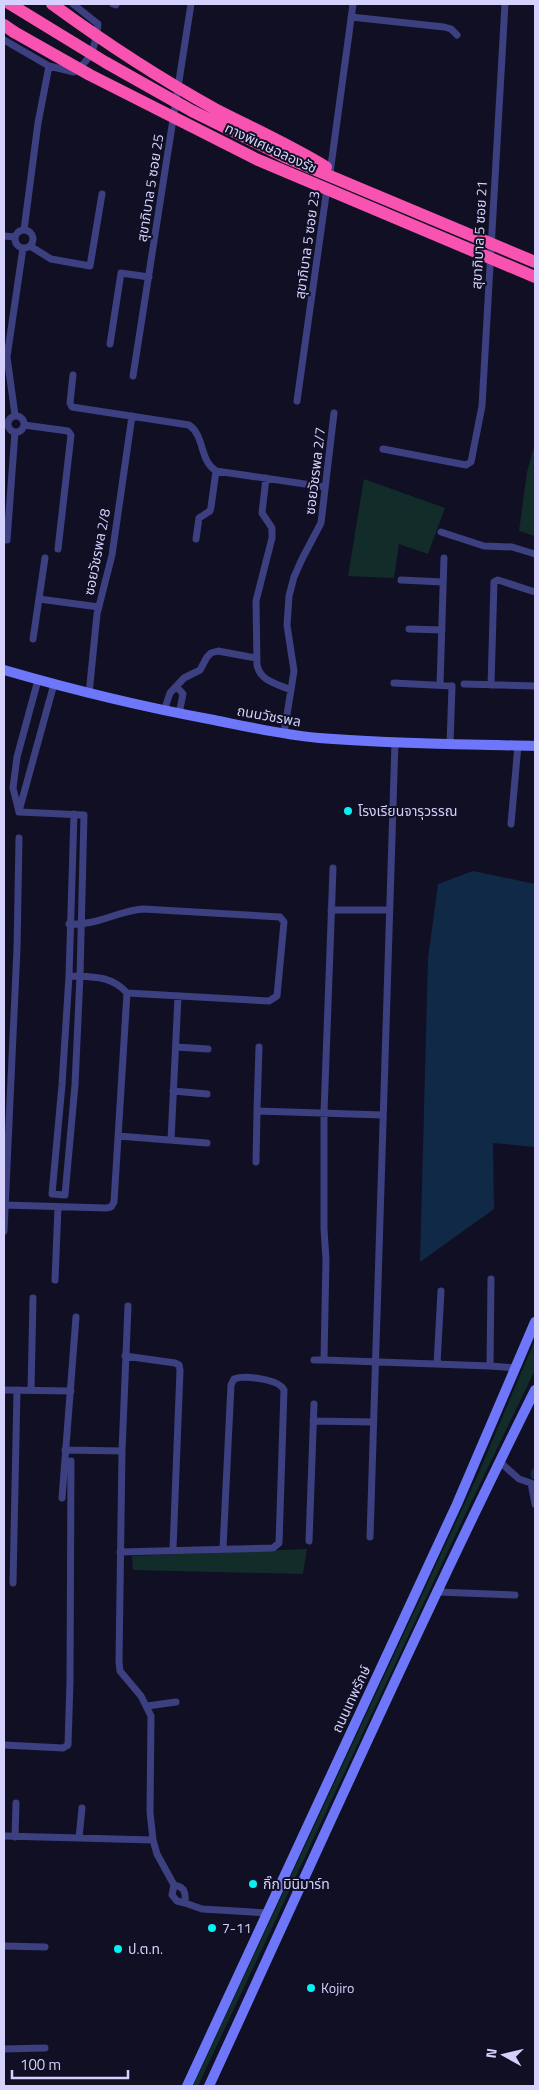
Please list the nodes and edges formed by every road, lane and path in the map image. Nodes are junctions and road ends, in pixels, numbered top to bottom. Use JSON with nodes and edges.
{"nodes":[{"id":1,"x":10,"y":4,"type":"edge"},
{"id":2,"x":52,"y":4,"type":"edge"},
{"id":3,"x":73,"y":4,"type":"edge"},
{"id":4,"x":191,"y":4,"type":"edge"},
{"id":5,"x":353,"y":4,"type":"edge"},
{"id":6,"x":505,"y":4,"type":"edge"},
{"id":7,"x":351,"y":17,"type":"junction"},
{"id":8,"x":6,"y":31,"type":"edge"},
{"id":9,"x":457,"y":34,"type":"dead end"},
{"id":10,"x":49,"y":66,"type":"junction"},
{"id":11,"x":359,"y":187,"type":"junction"},
{"id":12,"x":102,"y":194,"type":"dead end"},
{"id":13,"x":24,"y":230,"type":"junction"},
{"id":14,"x":4,"y":236,"type":"edge"},
{"id":15,"x":15,"y":237,"type":"junction"},
{"id":16,"x":26,"y":247,"type":"junction"},
{"id":17,"x":535,"y":262,"type":"edge"},
{"id":18,"x":149,"y":277,"type":"junction"},
{"id":19,"x":535,"y":277,"type":"edge"},
{"id":20,"x":110,"y":344,"type":"dead end"},
{"id":21,"x":73,"y":375,"type":"dead end"},
{"id":22,"x":134,"y":376,"type":"dead end"},
{"id":23,"x":297,"y":401,"type":"dead end"},
{"id":24,"x":334,"y":412,"type":"dead end"},
{"id":25,"x":15,"y":415,"type":"junction"},
{"id":26,"x":132,"y":416,"type":"junction"},
{"id":27,"x":6,"y":423,"type":"edge"},
{"id":28,"x":24,"y":425,"type":"junction"},
{"id":29,"x":15,"y":432,"type":"junction"},
{"id":30,"x":383,"y":449,"type":"dead end"},
{"id":31,"x":216,"y":471,"type":"junction"},
{"id":32,"x":266,"y":478,"type":"junction"},
{"id":33,"x":325,"y":486,"type":"junction"},
{"id":34,"x":441,"y":532,"type":"dead end"},
{"id":35,"x":7,"y":540,"type":"dead end"},
{"id":36,"x":196,"y":540,"type":"dead end"},
{"id":37,"x":58,"y":550,"type":"dead end"},
{"id":38,"x":535,"y":554,"type":"edge"},
{"id":39,"x":45,"y":558,"type":"dead end"},
{"id":40,"x":444,"y":558,"type":"dead end"},
{"id":41,"x":401,"y":580,"type":"dead end"},
{"id":42,"x":443,"y":582,"type":"junction"},
{"id":43,"x":535,"y":592,"type":"edge"},
{"id":44,"x":39,"y":599,"type":"junction"},
{"id":45,"x":99,"y":607,"type":"junction"},
{"id":46,"x":409,"y":629,"type":"dead end"},
{"id":47,"x":442,"y":630,"type":"junction"},
{"id":48,"x":33,"y":639,"type":"dead end"},
{"id":49,"x":256,"y":658,"type":"junction"},
{"id":50,"x":4,"y":672,"type":"edge"},
{"id":51,"x":38,"y":680,"type":"junction"},
{"id":52,"x":394,"y":683,"type":"dead end"},
{"id":53,"x":54,"y":684,"type":"junction"},
{"id":54,"x":464,"y":684,"type":"dead end"},
{"id":55,"x":440,"y":685,"type":"junction"},
{"id":56,"x":491,"y":685,"type":"junction"},
{"id":57,"x":535,"y":686,"type":"edge"},
{"id":58,"x":177,"y":687,"type":"junction"},
{"id":59,"x":291,"y":690,"type":"junction"},
{"id":60,"x":89,"y":694,"type":"junction"},
{"id":61,"x":164,"y":711,"type":"junction"},
{"id":62,"x":179,"y":714,"type":"junction"},
{"id":63,"x":284,"y":733,"type":"junction"},
{"id":64,"x":395,"y":742,"type":"junction"},
{"id":65,"x":450,"y":744,"type":"junction"},
{"id":66,"x":518,"y":745,"type":"junction"},
{"id":67,"x":535,"y":746,"type":"edge"},
{"id":68,"x":19,"y":812,"type":"junction"},
{"id":69,"x":74,"y":814,"type":"junction"},
{"id":70,"x":511,"y":824,"type":"dead end"},
{"id":71,"x":19,"y":838,"type":"dead end"},
{"id":72,"x":333,"y":868,"type":"dead end"},
{"id":73,"x":331,"y":910,"type":"junction"},
{"id":74,"x":389,"y":910,"type":"junction"},
{"id":75,"x":70,"y":924,"type":"junction"},
{"id":76,"x":82,"y":925,"type":"junction"},
{"id":77,"x":69,"y":976,"type":"junction"},
{"id":78,"x":80,"y":976,"type":"junction"},
{"id":79,"x":127,"y":993,"type":"junction"},
{"id":80,"x":178,"y":997,"type":"junction"},
{"id":81,"x":176,"y":1047,"type":"junction"},
{"id":82,"x":259,"y":1047,"type":"dead end"},
{"id":83,"x":208,"y":1049,"type":"dead end"},
{"id":84,"x":62,"y":1084,"type":"junction"},
{"id":85,"x":75,"y":1085,"type":"junction"},
{"id":86,"x":173,"y":1091,"type":"junction"},
{"id":87,"x":207,"y":1094,"type":"dead end"},
{"id":88,"x":256,"y":1112,"type":"junction"},
{"id":89,"x":324,"y":1113,"type":"junction"},
{"id":90,"x":383,"y":1115,"type":"junction"},
{"id":91,"x":118,"y":1136,"type":"junction"},
{"id":92,"x":171,"y":1140,"type":"junction"},
{"id":93,"x":206,"y":1143,"type":"dead end"},
{"id":94,"x":256,"y":1162,"type":"dead end"},
{"id":95,"x":4,"y":1205,"type":"edge"},
{"id":96,"x":58,"y":1207,"type":"junction"},
{"id":97,"x":4,"y":1231,"type":"edge"},
{"id":98,"x":491,"y":1279,"type":"dead end"},
{"id":99,"x":55,"y":1280,"type":"dead end"},
{"id":100,"x":441,"y":1291,"type":"dead end"},
{"id":101,"x":33,"y":1298,"type":"dead end"},
{"id":102,"x":128,"y":1306,"type":"dead end"},
{"id":103,"x":76,"y":1317,"type":"dead end"},
{"id":104,"x":535,"y":1322,"type":"edge"},
{"id":105,"x":125,"y":1356,"type":"junction"},
{"id":106,"x":314,"y":1360,"type":"dead end"},
{"id":107,"x":324,"y":1360,"type":"junction"},
{"id":108,"x":375,"y":1362,"type":"junction"},
{"id":109,"x":437,"y":1364,"type":"junction"},
{"id":110,"x":490,"y":1366,"type":"junction"},
{"id":111,"x":516,"y":1368,"type":"junction"},
{"id":112,"x":31,"y":1389,"type":"junction"},
{"id":113,"x":4,"y":1390,"type":"edge"},
{"id":114,"x":18,"y":1390,"type":"junction"},
{"id":115,"x":535,"y":1390,"type":"edge"},
{"id":116,"x":71,"y":1391,"type":"junction"},
{"id":117,"x":314,"y":1404,"type":"dead end"},
{"id":118,"x":313,"y":1421,"type":"junction"},
{"id":119,"x":373,"y":1422,"type":"junction"},
{"id":120,"x":65,"y":1450,"type":"junction"},
{"id":121,"x":122,"y":1451,"type":"junction"},
{"id":122,"x":71,"y":1461,"type":"dead end"},
{"id":123,"x":500,"y":1462,"type":"junction"},
{"id":124,"x":62,"y":1498,"type":"dead end"},
{"id":125,"x":535,"y":1504,"type":"edge"},
{"id":126,"x":370,"y":1536,"type":"dead end"},
{"id":127,"x":309,"y":1541,"type":"dead end"},
{"id":128,"x":223,"y":1548,"type":"junction"},
{"id":129,"x":173,"y":1549,"type":"junction"},
{"id":130,"x":120,"y":1552,"type":"junction"},
{"id":131,"x":13,"y":1583,"type":"dead end"},
{"id":132,"x":437,"y":1592,"type":"junction"},
{"id":133,"x":515,"y":1595,"type":"dead end"},
{"id":134,"x":176,"y":1702,"type":"dead end"},
{"id":135,"x":147,"y":1706,"type":"junction"},
{"id":136,"x":4,"y":1745,"type":"edge"},
{"id":137,"x":16,"y":1803,"type":"dead end"},
{"id":138,"x":82,"y":1808,"type":"dead end"},
{"id":139,"x":4,"y":1836,"type":"edge"},
{"id":140,"x":15,"y":1837,"type":"junction"},
{"id":141,"x":80,"y":1838,"type":"junction"},
{"id":142,"x":153,"y":1840,"type":"junction"},
{"id":143,"x":174,"y":1885,"type":"junction"},
{"id":144,"x":185,"y":1903,"type":"junction"},
{"id":145,"x":267,"y":1913,"type":"junction"},
{"id":146,"x":4,"y":1946,"type":"edge"},
{"id":147,"x":45,"y":1947,"type":"dead end"},
{"id":148,"x":45,"y":2048,"type":"dead end"},
{"id":149,"x":4,"y":2049,"type":"edge"},
{"id":150,"x":186,"y":2086,"type":"edge"},
{"id":151,"x":209,"y":2086,"type":"edge"}],
"edges":[{"from":1,"to":11,"type":"highway","name":"ทางพิเศษฉลองรัช","bridge":true},
{"from":2,"to":11,"type":"highway","bridge":true},
{"from":3,"to":10,"type":"street"},
{"from":4,"to":18,"type":"street","name":"สุขาภิบาล 5 ซอย 25"},
{"from":5,"to":7,"type":"street","name":"สุขาภิบาล 5 ซอย 23"},
{"from":6,"to":30,"type":"street","name":"สุขาภิบาล 5 ซอย 21"},
{"from":7,"to":9,"type":"street"},
{"from":7,"to":23,"type":"street","name":"สุขาภิบาล 5 ซอย 23"},
{"from":8,"to":10,"type":"street"},
{"from":8,"to":19,"type":"highway","name":"ทางพิเศษฉลองรัช","bridge":true},
{"from":10,"to":13,"type":"street"},
{"from":11,"to":17,"type":"highway","name":"ทางพิเศษฉลองรัช","bridge":true},
{"from":12,"to":16,"type":"street"},
{"from":13,"to":15,"type":"street"},
{"from":13,"to":16,"type":"street"},
{"from":14,"to":15,"type":"street"},
{"from":15,"to":16,"type":"street"},
{"from":16,"to":25,"type":"street"},
{"from":18,"to":20,"type":"street"},
{"from":18,"to":22,"type":"street","name":"สุขาภิบาล 5 ซอย 25"},
{"from":21,"to":26,"type":"street"},
{"from":24,"to":33,"type":"street","name":"ซอยวัชรพล 2/7"},
{"from":25,"to":27,"type":"street"},
{"from":25,"to":28,"type":"street"},
{"from":26,"to":31,"type":"street"},
{"from":26,"to":45,"type":"street","name":"ซอยวัชรพล 2/8"},
{"from":27,"to":29,"type":"street"},
{"from":28,"to":29,"type":"street"},
{"from":28,"to":37,"type":"street"},
{"from":29,"to":35,"type":"street"},
{"from":31,"to":32,"type":"street"},
{"from":31,"to":36,"type":"street"},
{"from":32,"to":33,"type":"street"},
{"from":32,"to":49,"type":"street"},
{"from":33,"to":59,"type":"street","name":"ซอยวัชรพล 2/7"},
{"from":34,"to":38,"type":"street"},
{"from":39,"to":44,"type":"street"},
{"from":40,"to":42,"type":"street"},
{"from":41,"to":42,"type":"street"},
{"from":42,"to":47,"type":"street"},
{"from":43,"to":56,"type":"street"},
{"from":44,"to":45,"type":"street"},
{"from":44,"to":48,"type":"street"},
{"from":45,"to":60,"type":"street","name":"ซอยวัชรพล 2/8"},
{"from":46,"to":47,"type":"street"},
{"from":47,"to":55,"type":"street"},
{"from":49,"to":58,"type":"street"},
{"from":49,"to":59,"type":"street"},
{"from":50,"to":51,"type":"main road","name":"ถนนวัชรพล"},
{"from":51,"to":53,"type":"main road","name":"ถนนวัชรพล"},
{"from":51,"to":68,"type":"street"},
{"from":52,"to":55,"type":"street"},
{"from":53,"to":60,"type":"main road","name":"ถนนวัชรพล"},
{"from":53,"to":68,"type":"street"},
{"from":54,"to":56,"type":"street"},
{"from":55,"to":65,"type":"street"},
{"from":56,"to":57,"type":"street"},
{"from":58,"to":61,"type":"street"},
{"from":58,"to":62,"type":"street"},
{"from":59,"to":63,"type":"street","name":"ซอยวัชรพล 2/7"},
{"from":60,"to":61,"type":"main road","name":"ถนนวัชรพล"},
{"from":61,"to":62,"type":"main road","name":"ถนนวัชรพล"},
{"from":62,"to":63,"type":"main road","name":"ถนนวัชรพล"},
{"from":63,"to":64,"type":"main road","name":"ถนนวัชรพล"},
{"from":64,"to":65,"type":"main road","name":"ถนนวัชรพล"},
{"from":64,"to":74,"type":"street"},
{"from":65,"to":66,"type":"main road","name":"ถนนวัชรพล"},
{"from":66,"to":67,"type":"main road","name":"ถนนวัชรพล"},
{"from":66,"to":70,"type":"street"},
{"from":68,"to":69,"type":"street"},
{"from":69,"to":75,"type":"street"},
{"from":69,"to":76,"type":"street"},
{"from":71,"to":95,"type":"street"},
{"from":72,"to":73,"type":"street"},
{"from":73,"to":74,"type":"street"},
{"from":73,"to":89,"type":"street"},
{"from":74,"to":90,"type":"street"},
{"from":75,"to":76,"type":"street"},
{"from":75,"to":77,"type":"street"},
{"from":76,"to":78,"type":"street"},
{"from":76,"to":80,"type":"street"},
{"from":77,"to":78,"type":"street"},
{"from":77,"to":84,"type":"street"},
{"from":78,"to":79,"type":"street"},
{"from":78,"to":85,"type":"street"},
{"from":79,"to":80,"type":"street"},
{"from":79,"to":91,"type":"street"},
{"from":80,"to":81,"type":"street"},
{"from":81,"to":83,"type":"street"},
{"from":81,"to":86,"type":"street"},
{"from":82,"to":88,"type":"street"},
{"from":84,"to":85,"type":"street"},
{"from":84,"to":85,"type":"street"},
{"from":86,"to":87,"type":"street"},
{"from":86,"to":92,"type":"street"},
{"from":88,"to":89,"type":"street"},
{"from":88,"to":94,"type":"street"},
{"from":89,"to":90,"type":"street"},
{"from":89,"to":107,"type":"street"},
{"from":90,"to":108,"type":"street"},
{"from":91,"to":92,"type":"street"},
{"from":91,"to":96,"type":"street"},
{"from":92,"to":93,"type":"street"},
{"from":95,"to":96,"type":"street"},
{"from":95,"to":97,"type":"street"},
{"from":96,"to":99,"type":"street"},
{"from":98,"to":110,"type":"street"},
{"from":100,"to":109,"type":"street"},
{"from":101,"to":112,"type":"street"},
{"from":102,"to":105,"type":"street"},
{"from":103,"to":116,"type":"street"},
{"from":104,"to":111,"type":"main road","name":"ถนนเทพรักษ์"},
{"from":105,"to":121,"type":"street"},
{"from":105,"to":129,"type":"street"},
{"from":106,"to":107,"type":"street"},
{"from":107,"to":108,"type":"street"},
{"from":108,"to":109,"type":"street"},
{"from":108,"to":119,"type":"street"},
{"from":109,"to":110,"type":"street"},
{"from":110,"to":111,"type":"street"},
{"from":111,"to":145,"type":"main road","name":"ถนนเทพรักษ์"},
{"from":112,"to":114,"type":"street"},
{"from":112,"to":116,"type":"street"},
{"from":113,"to":114,"type":"street"},
{"from":114,"to":131,"type":"street"},
{"from":115,"to":123,"type":"main road"},
{"from":116,"to":120,"type":"street"},
{"from":117,"to":118,"type":"street"},
{"from":118,"to":119,"type":"street"},
{"from":118,"to":127,"type":"street"},
{"from":119,"to":126,"type":"street"},
{"from":120,"to":121,"type":"street"},
{"from":120,"to":124,"type":"street"},
{"from":121,"to":130,"type":"street"},
{"from":122,"to":136,"type":"street"},
{"from":123,"to":125,"type":"street"},
{"from":123,"to":132,"type":"main road"},
{"from":128,"to":128,"type":"street"},
{"from":128,"to":129,"type":"street"},
{"from":129,"to":130,"type":"street"},
{"from":130,"to":135,"type":"street"},
{"from":132,"to":133,"type":"street"},
{"from":132,"to":151,"type":"main road"},
{"from":134,"to":135,"type":"street"},
{"from":135,"to":142,"type":"street"},
{"from":137,"to":140,"type":"street"},
{"from":138,"to":141,"type":"street"},
{"from":139,"to":140,"type":"street"},
{"from":140,"to":141,"type":"street"},
{"from":141,"to":142,"type":"street"},
{"from":142,"to":143,"type":"street"},
{"from":143,"to":144,"type":"street"},
{"from":143,"to":144,"type":"street"},
{"from":144,"to":145,"type":"street"},
{"from":145,"to":150,"type":"main road","name":"ถนนเทพรักษ์"},
{"from":146,"to":147,"type":"street"},
{"from":148,"to":149,"type":"street"}]}
